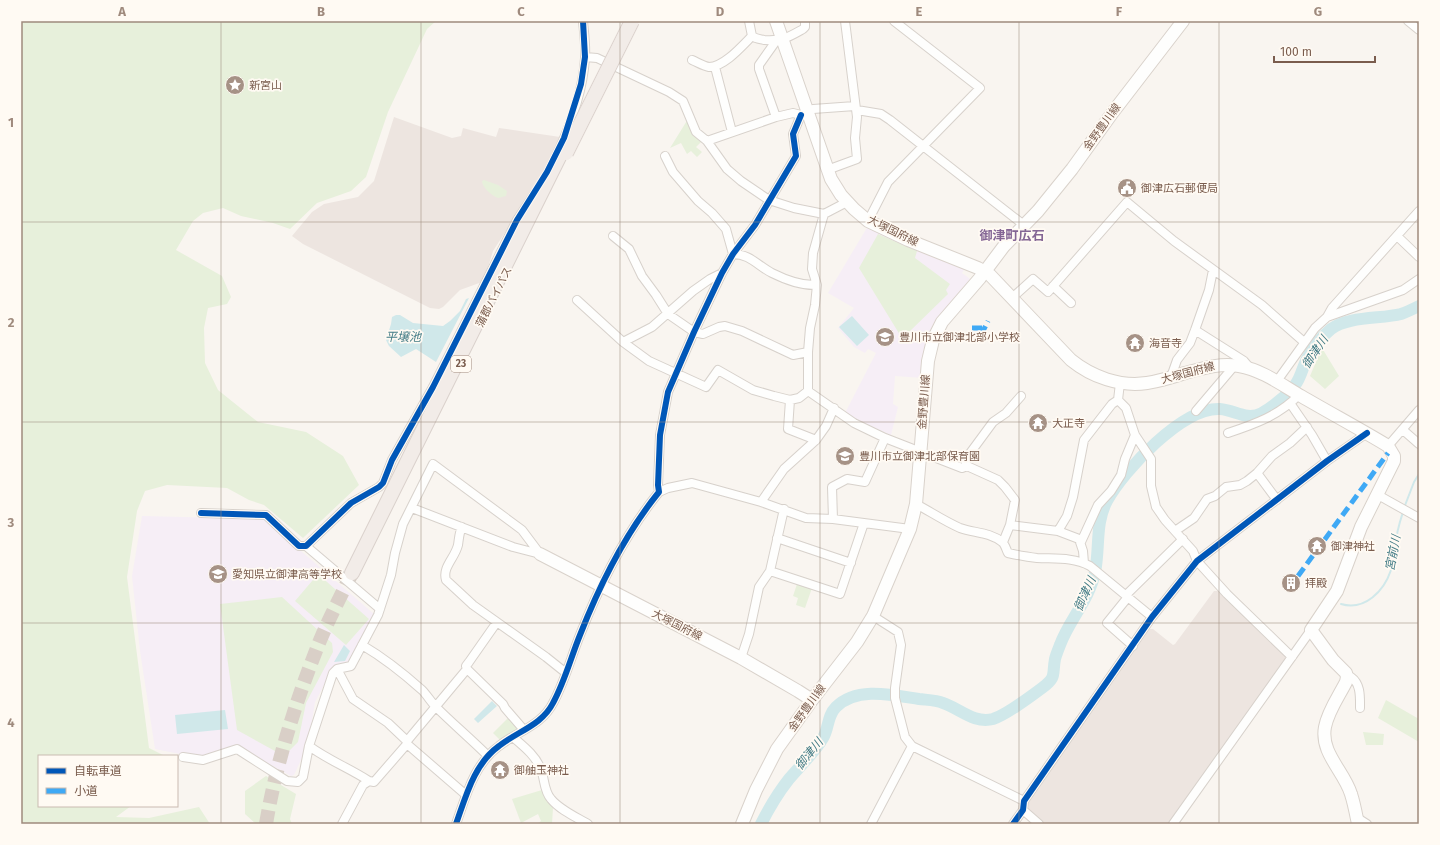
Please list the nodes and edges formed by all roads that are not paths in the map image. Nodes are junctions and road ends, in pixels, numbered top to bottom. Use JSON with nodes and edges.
{"nodes":[{"id":1,"x":583,"y":21,"type":"edge"},
{"id":2,"x":628,"y":21,"type":"edge"},
{"id":3,"x":632,"y":21,"type":"edge"},
{"id":4,"x":749,"y":21,"type":"edge"},
{"id":5,"x":776,"y":21,"type":"edge"},
{"id":6,"x":805,"y":21,"type":"edge"},
{"id":7,"x":845,"y":21,"type":"edge"},
{"id":8,"x":894,"y":21,"type":"edge"},
{"id":9,"x":1183,"y":21,"type":"edge"},
{"id":10,"x":1408,"y":21,"type":"edge"},
{"id":11,"x":1419,"y":30,"type":"edge"},
{"id":12,"x":752,"y":36,"type":"junction"},
{"id":13,"x":779,"y":40,"type":"junction"},
{"id":14,"x":585,"y":57,"type":"junction"},
{"id":15,"x":692,"y":60,"type":"dead end"},
{"id":16,"x":715,"y":67,"type":"junction"},
{"id":17,"x":856,"y":108,"type":"junction"},
{"id":18,"x":804,"y":113,"type":"junction"},
{"id":19,"x":776,"y":117,"type":"junction"},
{"id":20,"x":732,"y":132,"type":"junction"},
{"id":21,"x":707,"y":141,"type":"junction"},
{"id":22,"x":923,"y":146,"type":"junction"},
{"id":23,"x":564,"y":152,"type":"junction"},
{"id":24,"x":665,"y":156,"type":"dead end"},
{"id":25,"x":827,"y":170,"type":"junction"},
{"id":26,"x":769,"y":200,"type":"junction"},
{"id":27,"x":847,"y":202,"type":"junction"},
{"id":28,"x":1419,"y":211,"type":"edge"},
{"id":29,"x":824,"y":214,"type":"junction"},
{"id":30,"x":868,"y":221,"type":"junction"},
{"id":31,"x":1025,"y":226,"type":"junction"},
{"id":32,"x":613,"y":236,"type":"dead end"},
{"id":33,"x":1397,"y":236,"type":"junction"},
{"id":34,"x":733,"y":254,"type":"junction"},
{"id":35,"x":1419,"y":257,"type":"edge"},
{"id":36,"x":1213,"y":270,"type":"junction"},
{"id":37,"x":984,"y":271,"type":"junction"},
{"id":38,"x":722,"y":273,"type":"junction"},
{"id":39,"x":1419,"y":279,"type":"edge"},
{"id":40,"x":817,"y":285,"type":"junction"},
{"id":41,"x":1053,"y":286,"type":"junction"},
{"id":42,"x":1012,"y":298,"type":"junction"},
{"id":43,"x":577,"y":300,"type":"dead end"},
{"id":44,"x":1071,"y":303,"type":"dead end"},
{"id":45,"x":668,"y":314,"type":"junction"},
{"id":46,"x":1327,"y":317,"type":"junction"},
{"id":47,"x":1195,"y":330,"type":"junction"},
{"id":48,"x":694,"y":332,"type":"junction"},
{"id":49,"x":623,"y":342,"type":"junction"},
{"id":50,"x":1304,"y":342,"type":"junction"},
{"id":51,"x":808,"y":352,"type":"junction"},
{"id":52,"x":1235,"y":365,"type":"junction"},
{"id":53,"x":1251,"y":369,"type":"junction"},
{"id":54,"x":677,"y":373,"type":"junction"},
{"id":55,"x":1171,"y":377,"type":"junction"},
{"id":56,"x":1277,"y":381,"type":"junction"},
{"id":57,"x":1120,"y":383,"type":"junction"},
{"id":58,"x":1294,"y":391,"type":"junction"},
{"id":59,"x":808,"y":392,"type":"junction"},
{"id":60,"x":1021,"y":396,"type":"dead end"},
{"id":61,"x":790,"y":400,"type":"junction"},
{"id":62,"x":1118,"y":400,"type":"junction"},
{"id":63,"x":1290,"y":404,"type":"junction"},
{"id":64,"x":834,"y":408,"type":"junction"},
{"id":65,"x":1419,"y":410,"type":"edge"},
{"id":66,"x":1196,"y":411,"type":"dead end"},
{"id":67,"x":1307,"y":427,"type":"junction"},
{"id":68,"x":1403,"y":430,"type":"junction"},
{"id":69,"x":1228,"y":433,"type":"dead end"},
{"id":70,"x":1367,"y":433,"type":"junction"},
{"id":71,"x":1135,"y":435,"type":"junction"},
{"id":72,"x":885,"y":438,"type":"junction"},
{"id":73,"x":816,"y":440,"type":"junction"},
{"id":74,"x":1419,"y":444,"type":"edge"},
{"id":75,"x":1388,"y":446,"type":"junction"},
{"id":76,"x":920,"y":451,"type":"junction"},
{"id":77,"x":1327,"y":461,"type":"junction"},
{"id":78,"x":967,"y":466,"type":"junction"},
{"id":79,"x":1257,"y":473,"type":"junction"},
{"id":80,"x":659,"y":492,"type":"junction"},
{"id":81,"x":1378,"y":495,"type":"junction"},
{"id":82,"x":1277,"y":500,"type":"junction"},
{"id":83,"x":761,"y":502,"type":"junction"},
{"id":84,"x":916,"y":504,"type":"junction"},
{"id":85,"x":412,"y":508,"type":"junction"},
{"id":86,"x":784,"y":509,"type":"junction"},
{"id":87,"x":201,"y":514,"type":"dead end"},
{"id":88,"x":833,"y":518,"type":"junction"},
{"id":89,"x":1419,"y":518,"type":"edge"},
{"id":90,"x":864,"y":523,"type":"junction"},
{"id":91,"x":1010,"y":525,"type":"junction"},
{"id":92,"x":462,"y":527,"type":"junction"},
{"id":93,"x":910,"y":530,"type":"junction"},
{"id":94,"x":1058,"y":531,"type":"junction"},
{"id":95,"x":1175,"y":531,"type":"junction"},
{"id":96,"x":777,"y":538,"type":"junction"},
{"id":97,"x":1182,"y":539,"type":"junction"},
{"id":98,"x":1003,"y":542,"type":"junction"},
{"id":99,"x":1080,"y":542,"type":"junction"},
{"id":100,"x":306,"y":546,"type":"junction"},
{"id":101,"x":540,"y":554,"type":"junction"},
{"id":102,"x":1197,"y":561,"type":"junction"},
{"id":103,"x":851,"y":562,"type":"junction"},
{"id":104,"x":1084,"y":563,"type":"junction"},
{"id":105,"x":770,"y":571,"type":"junction"},
{"id":106,"x":354,"y":573,"type":"tunnel mouth"},
{"id":107,"x":601,"y":586,"type":"junction"},
{"id":108,"x":1127,"y":596,"type":"junction"},
{"id":109,"x":380,"y":609,"type":"junction"},
{"id":110,"x":873,"y":616,"type":"junction"},
{"id":111,"x":1152,"y":617,"type":"junction"},
{"id":112,"x":497,"y":622,"type":"junction"},
{"id":113,"x":1311,"y":630,"type":"junction"},
{"id":114,"x":362,"y":645,"type":"junction"},
{"id":115,"x":1133,"y":646,"type":"junction"},
{"id":116,"x":1292,"y":657,"type":"junction"},
{"id":117,"x":741,"y":658,"type":"junction"},
{"id":118,"x":337,"y":669,"type":"junction"},
{"id":119,"x":467,"y":669,"type":"junction"},
{"id":120,"x":566,"y":673,"type":"junction"},
{"id":121,"x":1347,"y":677,"type":"junction"},
{"id":122,"x":812,"y":700,"type":"junction"},
{"id":123,"x":435,"y":706,"type":"junction"},
{"id":124,"x":1360,"y":708,"type":"dead end"},
{"id":125,"x":524,"y":730,"type":"junction"},
{"id":126,"x":513,"y":737,"type":"junction"},
{"id":127,"x":407,"y":742,"type":"junction"},
{"id":128,"x":309,"y":746,"type":"junction"},
{"id":129,"x":912,"y":746,"type":"junction"},
{"id":130,"x":488,"y":756,"type":"junction"},
{"id":131,"x":183,"y":757,"type":"dead end"},
{"id":132,"x":369,"y":781,"type":"junction"},
{"id":133,"x":466,"y":795,"type":"junction"},
{"id":134,"x":1024,"y":806,"type":"junction"},
{"id":135,"x":1357,"y":821,"type":"edge"},
{"id":136,"x":342,"y":824,"type":"edge"},
{"id":137,"x":456,"y":824,"type":"edge"},
{"id":138,"x":588,"y":824,"type":"edge"},
{"id":139,"x":742,"y":824,"type":"edge"},
{"id":140,"x":871,"y":824,"type":"edge"},
{"id":141,"x":1013,"y":824,"type":"edge"},
{"id":142,"x":1039,"y":824,"type":"edge"},
{"id":143,"x":1173,"y":824,"type":"edge"},
{"id":144,"x":1367,"y":824,"type":"edge"}],
"edges":[{"from":1,"to":14,"type":"street"},
{"from":2,"to":23,"type":"highway","name":"蒲郡バイパス","number":"23"},
{"from":3,"to":23,"type":"highway","name":"蒲郡バイパス","number":"23","bridge":true},
{"from":4,"to":12,"type":"street"},
{"from":5,"to":13,"type":"main road","name":"大塚国府線"},
{"from":6,"to":13,"type":"street"},
{"from":7,"to":17,"type":"street"},
{"from":8,"to":22,"type":"street"},
{"from":9,"to":31,"type":"main road","name":"金野豊川線"},
{"from":10,"to":11,"type":"street"},
{"from":12,"to":13,"type":"street"},
{"from":12,"to":16,"type":"street"},
{"from":13,"to":18,"type":"main road","name":"大塚国府線"},
{"from":13,"to":19,"type":"street"},
{"from":14,"to":21,"type":"street"},
{"from":14,"to":100,"type":"street"},
{"from":15,"to":16,"type":"street"},
{"from":16,"to":20,"type":"street"},
{"from":17,"to":18,"type":"street"},
{"from":17,"to":22,"type":"street"},
{"from":17,"to":25,"type":"street"},
{"from":18,"to":19,"type":"street"},
{"from":18,"to":25,"type":"main road","name":"大塚国府線"},
{"from":18,"to":26,"type":"street"},
{"from":19,"to":20,"type":"street"},
{"from":20,"to":21,"type":"street"},
{"from":21,"to":26,"type":"street"},
{"from":22,"to":30,"type":"street"},
{"from":22,"to":31,"type":"street"},
{"from":23,"to":106,"type":"highway","name":"蒲郡バイパス","number":"23"},
{"from":24,"to":34,"type":"street"},
{"from":25,"to":27,"type":"main road","name":"大塚国府線"},
{"from":26,"to":29,"type":"street"},
{"from":26,"to":34,"type":"street"},
{"from":27,"to":29,"type":"street"},
{"from":27,"to":30,"type":"main road","name":"大塚国府線"},
{"from":28,"to":33,"type":"street"},
{"from":29,"to":40,"type":"street"},
{"from":30,"to":37,"type":"main road","name":"大塚国府線"},
{"from":31,"to":37,"type":"main road","name":"金野豊川線"},
{"from":32,"to":45,"type":"street"},
{"from":33,"to":35,"type":"street"},
{"from":33,"to":46,"type":"street"},
{"from":34,"to":38,"type":"street"},
{"from":34,"to":40,"type":"street"},
{"from":36,"to":41,"type":"street"},
{"from":36,"to":47,"type":"street"},
{"from":36,"to":50,"type":"street"},
{"from":37,"to":42,"type":"main road","name":"大塚国府線"},
{"from":37,"to":76,"type":"main road","name":"金野豊川線"},
{"from":38,"to":45,"type":"street"},
{"from":38,"to":48,"type":"street"},
{"from":39,"to":46,"type":"street"},
{"from":40,"to":51,"type":"street"},
{"from":41,"to":42,"type":"street"},
{"from":41,"to":44,"type":"street"},
{"from":42,"to":57,"type":"main road","name":"大塚国府線"},
{"from":43,"to":49,"type":"street"},
{"from":45,"to":48,"type":"street"},
{"from":45,"to":49,"type":"street"},
{"from":46,"to":50,"type":"street"},
{"from":47,"to":53,"type":"street"},
{"from":47,"to":55,"type":"street"},
{"from":48,"to":51,"type":"street"},
{"from":48,"to":54,"type":"street"},
{"from":49,"to":54,"type":"street"},
{"from":50,"to":56,"type":"street"},
{"from":51,"to":59,"type":"street"},
{"from":52,"to":53,"type":"main road","name":"大塚国府線"},
{"from":52,"to":55,"type":"main road","name":"大塚国府線"},
{"from":52,"to":66,"type":"street"},
{"from":53,"to":56,"type":"main road","name":"大塚国府線"},
{"from":54,"to":61,"type":"street"},
{"from":54,"to":80,"type":"street"},
{"from":55,"to":57,"type":"main road","name":"大塚国府線"},
{"from":56,"to":58,"type":"main road","name":"大塚国府線"},
{"from":57,"to":62,"type":"street"},
{"from":58,"to":63,"type":"street"},
{"from":58,"to":70,"type":"main road","name":"大塚国府線"},
{"from":59,"to":61,"type":"street"},
{"from":59,"to":64,"type":"street"},
{"from":60,"to":78,"type":"street"},
{"from":61,"to":73,"type":"street"},
{"from":62,"to":71,"type":"street"},
{"from":62,"to":94,"type":"street"},
{"from":63,"to":67,"type":"street"},
{"from":63,"to":69,"type":"street"},
{"from":64,"to":72,"type":"street"},
{"from":64,"to":73,"type":"street"},
{"from":65,"to":68,"type":"street"},
{"from":67,"to":77,"type":"street"},
{"from":67,"to":79,"type":"street"},
{"from":68,"to":74,"type":"street"},
{"from":68,"to":75,"type":"street"},
{"from":70,"to":75,"type":"main road","name":"大塚国府線"},
{"from":70,"to":77,"type":"street"},
{"from":71,"to":95,"type":"street"},
{"from":71,"to":99,"type":"street"},
{"from":72,"to":76,"type":"street"},
{"from":72,"to":88,"type":"street"},
{"from":73,"to":83,"type":"street"},
{"from":75,"to":81,"type":"main road"},
{"from":76,"to":78,"type":"street"},
{"from":76,"to":84,"type":"main road","name":"金野豊川線"},
{"from":77,"to":82,"type":"street"},
{"from":78,"to":91,"type":"street"},
{"from":79,"to":82,"type":"street"},
{"from":79,"to":95,"type":"street"},
{"from":80,"to":83,"type":"street"},
{"from":80,"to":107,"type":"street"},
{"from":81,"to":89,"type":"street"},
{"from":81,"to":113,"type":"main road"},
{"from":82,"to":102,"type":"street"},
{"from":83,"to":86,"type":"street"},
{"from":84,"to":93,"type":"main road","name":"金野豊川線"},
{"from":84,"to":98,"type":"street"},
{"from":85,"to":92,"type":"street"},
{"from":85,"to":101,"type":"street"},
{"from":85,"to":109,"type":"street"},
{"from":86,"to":88,"type":"street"},
{"from":86,"to":96,"type":"street"},
{"from":87,"to":100,"type":"street"},
{"from":88,"to":90,"type":"street"},
{"from":90,"to":93,"type":"street"},
{"from":90,"to":103,"type":"street"},
{"from":91,"to":94,"type":"street"},
{"from":91,"to":98,"type":"street"},
{"from":92,"to":101,"type":"street"},
{"from":92,"to":112,"type":"street"},
{"from":93,"to":110,"type":"main road","name":"金野豊川線"},
{"from":94,"to":99,"type":"street"},
{"from":95,"to":97,"type":"street"},
{"from":96,"to":103,"type":"street"},
{"from":96,"to":105,"type":"street"},
{"from":97,"to":102,"type":"street"},
{"from":97,"to":108,"type":"street"},
{"from":98,"to":104,"type":"street"},
{"from":99,"to":104,"type":"street"},
{"from":100,"to":109,"type":"street"},
{"from":101,"to":107,"type":"main road","name":"大塚国府線"},
{"from":102,"to":111,"type":"street"},
{"from":102,"to":116,"type":"street"},
{"from":103,"to":105,"type":"street"},
{"from":104,"to":108,"type":"street"},
{"from":105,"to":117,"type":"street"},
{"from":107,"to":117,"type":"main road","name":"大塚国府線"},
{"from":107,"to":120,"type":"street"},
{"from":108,"to":111,"type":"street"},
{"from":108,"to":115,"type":"street"},
{"from":109,"to":114,"type":"street"},
{"from":110,"to":122,"type":"main road","name":"金野豊川線"},
{"from":110,"to":129,"type":"street"},
{"from":111,"to":115,"type":"street"},
{"from":112,"to":119,"type":"street"},
{"from":112,"to":120,"type":"street"},
{"from":113,"to":116,"type":"street"},
{"from":113,"to":121,"type":"main road"},
{"from":114,"to":118,"type":"street"},
{"from":114,"to":123,"type":"street"},
{"from":115,"to":134,"type":"street"},
{"from":116,"to":143,"type":"street"},
{"from":117,"to":122,"type":"main road","name":"大塚国府線"},
{"from":118,"to":127,"type":"street"},
{"from":118,"to":128,"type":"street"},
{"from":119,"to":123,"type":"street"},
{"from":119,"to":125,"type":"street"},
{"from":120,"to":125,"type":"street"},
{"from":121,"to":124,"type":"street"},
{"from":121,"to":135,"type":"main road"},
{"from":122,"to":139,"type":"main road","name":"金野豊川線"},
{"from":123,"to":127,"type":"street"},
{"from":123,"to":130,"type":"street"},
{"from":125,"to":126,"type":"street"},
{"from":126,"to":130,"type":"street"},
{"from":126,"to":138,"type":"street"},
{"from":127,"to":132,"type":"street"},
{"from":127,"to":133,"type":"street"},
{"from":128,"to":131,"type":"street"},
{"from":128,"to":132,"type":"street"},
{"from":129,"to":134,"type":"street"},
{"from":129,"to":140,"type":"street"},
{"from":130,"to":133,"type":"street"},
{"from":132,"to":136,"type":"street"},
{"from":133,"to":137,"type":"street"},
{"from":134,"to":141,"type":"street"},
{"from":134,"to":142,"type":"street"},
{"from":135,"to":144,"type":"street"}]}
